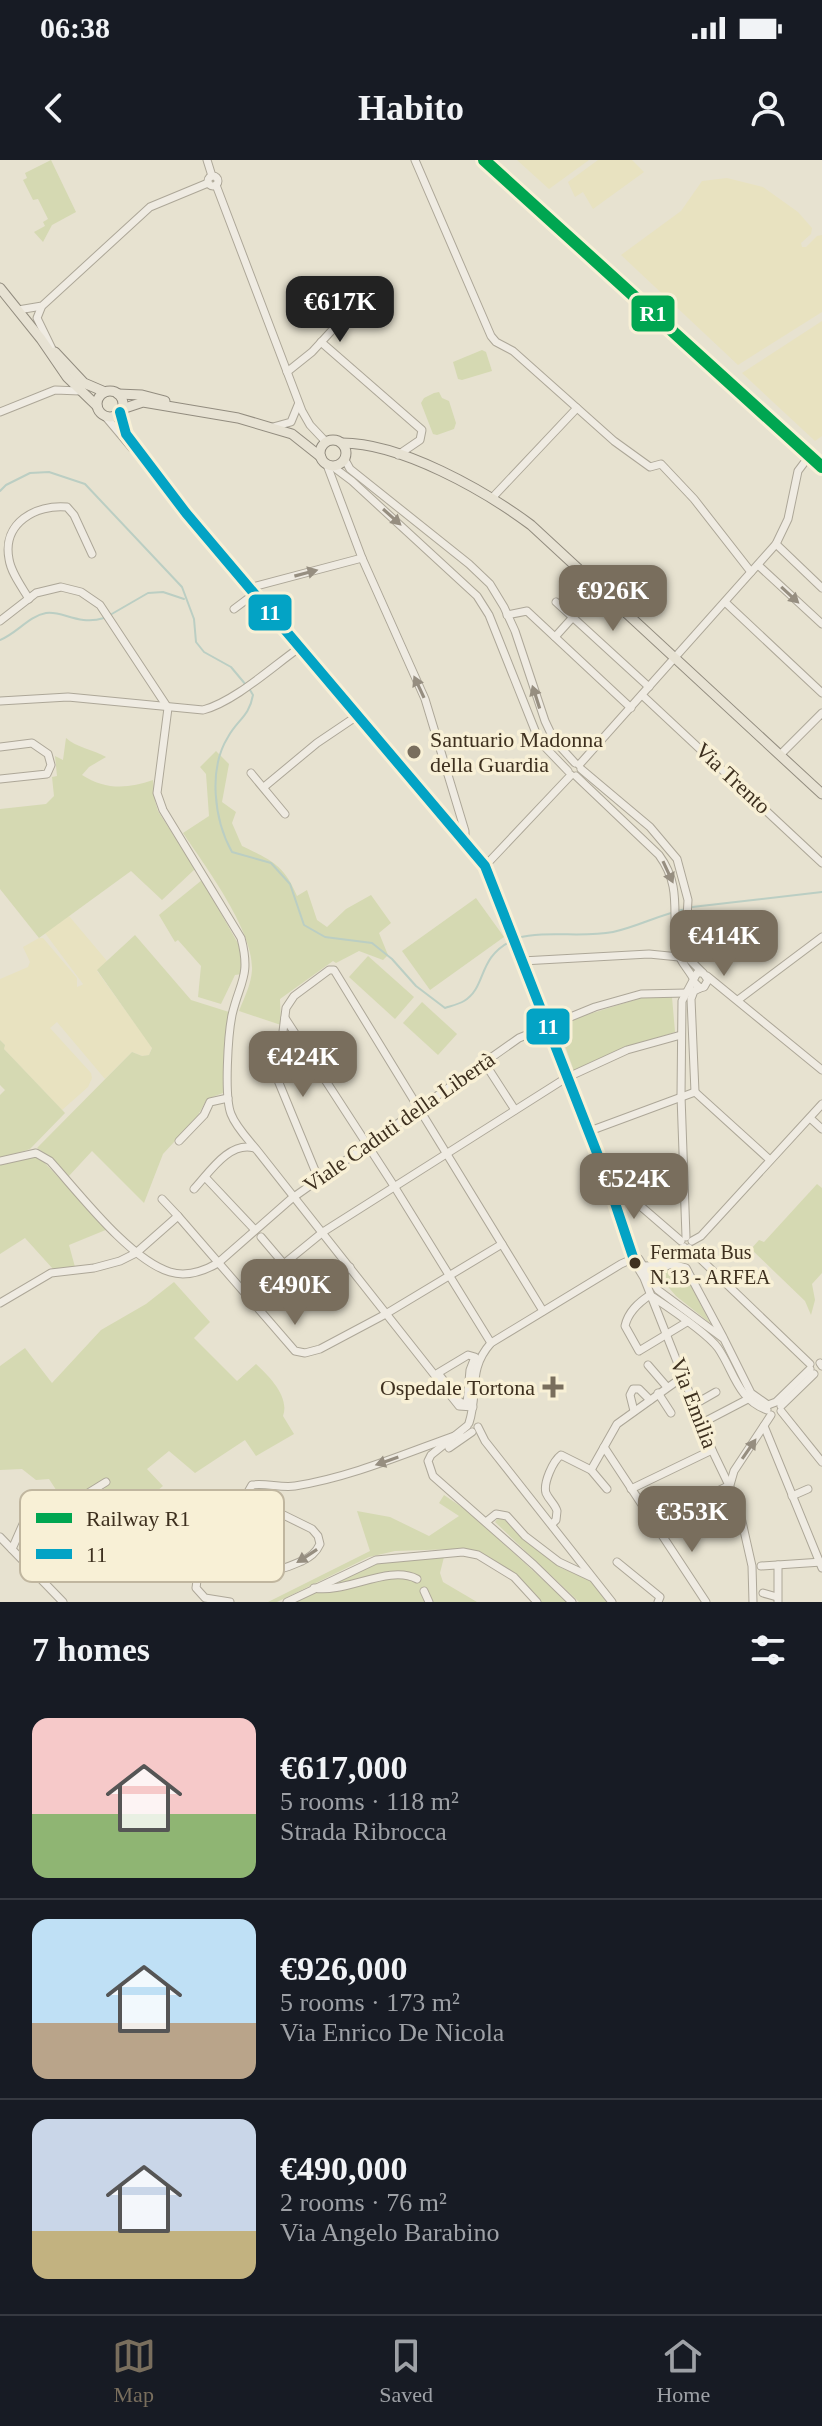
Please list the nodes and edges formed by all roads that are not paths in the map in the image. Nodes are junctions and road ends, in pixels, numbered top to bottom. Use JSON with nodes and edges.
{"nodes":[{"id":1,"x":207,"y":160,"type":"edge"},
{"id":2,"x":415,"y":160,"type":"edge"},
{"id":3,"x":212,"y":181,"type":"junction"},
{"id":4,"x":0,"y":288,"type":"edge"},
{"id":5,"x":370,"y":289,"type":"dead end"},
{"id":6,"x":42,"y":306,"type":"junction"},
{"id":7,"x":18,"y":310,"type":"junction"},
{"id":8,"x":41,"y":339,"type":"junction"},
{"id":9,"x":321,"y":342,"type":"junction"},
{"id":10,"x":53,"y":351,"type":"junction"},
{"id":11,"x":287,"y":372,"type":"junction"},
{"id":12,"x":81,"y":387,"type":"junction"},
{"id":13,"x":105,"y":392,"type":"junction"},
{"id":14,"x":118,"y":394,"type":"junction"},
{"id":15,"x":299,"y":403,"type":"junction"},
{"id":16,"x":97,"y":406,"type":"junction"},
{"id":17,"x":175,"y":406,"type":"junction"},
{"id":18,"x":577,"y":408,"type":"junction"},
{"id":19,"x":121,"y":410,"type":"junction"},
{"id":20,"x":0,"y":412,"type":"edge"},
{"id":21,"x":105,"y":416,"type":"junction"},
{"id":22,"x":273,"y":427,"type":"junction"},
{"id":23,"x":302,"y":441,"type":"junction"},
{"id":24,"x":325,"y":443,"type":"junction"},
{"id":25,"x":342,"y":443,"type":"junction"},
{"id":26,"x":373,"y":448,"type":"junction"},
{"id":27,"x":398,"y":455,"type":"junction"},
{"id":28,"x":346,"y":457,"type":"junction"},
{"id":29,"x":807,"y":459,"type":"dead end"},
{"id":30,"x":146,"y":463,"type":"junction"},
{"id":31,"x":330,"y":465,"type":"junction"},
{"id":32,"x":335,"y":485,"type":"junction"},
{"id":33,"x":492,"y":498,"type":"junction"},
{"id":34,"x":776,"y":544,"type":"junction"},
{"id":35,"x":92,"y":554,"type":"dead end"},
{"id":36,"x":362,"y":558,"type":"junction"},
{"id":37,"x":758,"y":565,"type":"junction"},
{"id":38,"x":751,"y":572,"type":"junction"},
{"id":39,"x":822,"y":588,"type":"edge"},
{"id":40,"x":252,"y":591,"type":"junction"},
{"id":41,"x":29,"y":599,"type":"junction"},
{"id":42,"x":556,"y":602,"type":"dead end"},
{"id":43,"x":725,"y":602,"type":"junction"},
{"id":44,"x":234,"y":609,"type":"dead end"},
{"id":45,"x":507,"y":615,"type":"junction"},
{"id":46,"x":573,"y":617,"type":"junction"},
{"id":47,"x":0,"y":621,"type":"edge"},
{"id":48,"x":822,"y":624,"type":"edge"},
{"id":49,"x":555,"y":637,"type":"junction"},
{"id":50,"x":299,"y":648,"type":"junction"},
{"id":51,"x":676,"y":657,"type":"junction"},
{"id":52,"x":649,"y":687,"type":"junction"},
{"id":53,"x":822,"y":693,"type":"edge"},
{"id":54,"x":642,"y":695,"type":"junction"},
{"id":55,"x":0,"y":701,"type":"edge"},
{"id":56,"x":168,"y":708,"type":"junction"},
{"id":57,"x":631,"y":708,"type":"junction"},
{"id":58,"x":822,"y":713,"type":"edge"},
{"id":59,"x":357,"y":716,"type":"junction"},
{"id":60,"x":0,"y":747,"type":"edge"},
{"id":61,"x":780,"y":755,"type":"junction"},
{"id":62,"x":575,"y":770,"type":"junction"},
{"id":63,"x":251,"y":773,"type":"dead end"},
{"id":64,"x":0,"y":779,"type":"edge"},
{"id":65,"x":264,"y":787,"type":"junction"},
{"id":66,"x":610,"y":792,"type":"junction"},
{"id":67,"x":822,"y":794,"type":"edge"},
{"id":68,"x":602,"y":801,"type":"junction"},
{"id":69,"x":285,"y":814,"type":"dead end"},
{"id":70,"x":650,"y":827,"type":"junction"},
{"id":71,"x":640,"y":836,"type":"junction"},
{"id":72,"x":465,"y":842,"type":"junction"},
{"id":73,"x":822,"y":863,"type":"edge"},
{"id":74,"x":485,"y":866,"type":"junction"},
{"id":75,"x":822,"y":937,"type":"edge"},
{"id":76,"x":679,"y":957,"type":"junction"},
{"id":77,"x":522,"y":961,"type":"junction"},
{"id":78,"x":705,"y":974,"type":"junction"},
{"id":79,"x":693,"y":979,"type":"junction"},
{"id":80,"x":700,"y":988,"type":"junction"},
{"id":81,"x":686,"y":993,"type":"junction"},
{"id":82,"x":738,"y":1000,"type":"junction"},
{"id":83,"x":285,"y":1018,"type":"junction"},
{"id":84,"x":545,"y":1026,"type":"junction"},
{"id":85,"x":681,"y":1035,"type":"junction"},
{"id":86,"x":484,"y":1062,"type":"junction"},
{"id":87,"x":822,"y":1070,"type":"edge"},
{"id":88,"x":566,"y":1078,"type":"junction"},
{"id":89,"x":695,"y":1092,"type":"junction"},
{"id":90,"x":681,"y":1096,"type":"junction"},
{"id":91,"x":228,"y":1098,"type":"junction"},
{"id":92,"x":822,"y":1104,"type":"edge"},
{"id":93,"x":421,"y":1108,"type":"junction"},
{"id":94,"x":515,"y":1110,"type":"junction"},
{"id":95,"x":810,"y":1118,"type":"junction"},
{"id":96,"x":822,"y":1129,"type":"edge"},
{"id":97,"x":587,"y":1132,"type":"junction"},
{"id":98,"x":179,"y":1141,"type":"dead end"},
{"id":99,"x":367,"y":1145,"type":"junction"},
{"id":100,"x":256,"y":1149,"type":"junction"},
{"id":101,"x":448,"y":1151,"type":"junction"},
{"id":102,"x":770,"y":1160,"type":"junction"},
{"id":103,"x":0,"y":1161,"type":"edge"},
{"id":104,"x":606,"y":1176,"type":"junction"},
{"id":105,"x":205,"y":1177,"type":"junction"},
{"id":106,"x":319,"y":1180,"type":"junction"},
{"id":107,"x":394,"y":1186,"type":"junction"},
{"id":108,"x":194,"y":1189,"type":"dead end"},
{"id":109,"x":294,"y":1197,"type":"junction"},
{"id":110,"x":162,"y":1199,"type":"dead end"},
{"id":111,"x":178,"y":1216,"type":"junction"},
{"id":112,"x":323,"y":1232,"type":"junction"},
{"id":113,"x":258,"y":1233,"type":"junction"},
{"id":114,"x":686,"y":1243,"type":"junction"},
{"id":115,"x":502,"y":1244,"type":"junction"},
{"id":116,"x":136,"y":1253,"type":"junction"},
{"id":117,"x":637,"y":1261,"type":"junction"},
{"id":118,"x":218,"y":1263,"type":"junction"},
{"id":119,"x":285,"y":1263,"type":"junction"},
{"id":120,"x":350,"y":1267,"type":"junction"},
{"id":121,"x":648,"y":1274,"type":"junction"},
{"id":122,"x":447,"y":1275,"type":"junction"},
{"id":123,"x":653,"y":1293,"type":"junction"},
{"id":124,"x":0,"y":1303,"type":"edge"},
{"id":125,"x":543,"y":1311,"type":"junction"},
{"id":126,"x":387,"y":1313,"type":"junction"},
{"id":127,"x":687,"y":1322,"type":"junction"},
{"id":128,"x":666,"y":1333,"type":"junction"},
{"id":129,"x":724,"y":1339,"type":"junction"},
{"id":130,"x":491,"y":1343,"type":"junction"},
{"id":131,"x":481,"y":1354,"type":"junction"},
{"id":132,"x":648,"y":1365,"type":"dead end"},
{"id":133,"x":818,"y":1368,"type":"edge"},
{"id":134,"x":433,"y":1373,"type":"junction"},
{"id":135,"x":683,"y":1377,"type":"junction"},
{"id":136,"x":667,"y":1387,"type":"junction"},
{"id":137,"x":716,"y":1392,"type":"dead end"},
{"id":138,"x":658,"y":1393,"type":"junction"},
{"id":139,"x":748,"y":1399,"type":"junction"},
{"id":140,"x":650,"y":1400,"type":"junction"},
{"id":141,"x":695,"y":1404,"type":"junction"},
{"id":142,"x":471,"y":1408,"type":"junction"},
{"id":143,"x":774,"y":1408,"type":"junction"},
{"id":144,"x":634,"y":1411,"type":"junction"},
{"id":145,"x":669,"y":1411,"type":"dead end"},
{"id":146,"x":702,"y":1423,"type":"junction"},
{"id":147,"x":764,"y":1426,"type":"junction"},
{"id":148,"x":473,"y":1427,"type":"junction"},
{"id":149,"x":460,"y":1434,"type":"junction"},
{"id":150,"x":822,"y":1443,"type":"edge"},
{"id":151,"x":604,"y":1447,"type":"junction"},
{"id":152,"x":813,"y":1450,"type":"junction"},
{"id":153,"x":710,"y":1451,"type":"junction"},
{"id":154,"x":822,"y":1462,"type":"edge"},
{"id":155,"x":429,"y":1465,"type":"junction"},
{"id":156,"x":591,"y":1470,"type":"junction"},
{"id":157,"x":106,"y":1482,"type":"dead end"},
{"id":158,"x":730,"y":1485,"type":"junction"},
{"id":159,"x":607,"y":1489,"type":"dead end"},
{"id":160,"x":631,"y":1489,"type":"junction"},
{"id":161,"x":808,"y":1489,"type":"dead end"},
{"id":162,"x":94,"y":1490,"type":"edge"},
{"id":163,"x":248,"y":1490,"type":"edge"},
{"id":164,"x":792,"y":1496,"type":"junction"},
{"id":165,"x":284,"y":1515,"type":"edge"},
{"id":166,"x":486,"y":1522,"type":"junction"},
{"id":167,"x":653,"y":1523,"type":"junction"},
{"id":168,"x":552,"y":1524,"type":"junction"},
{"id":169,"x":20,"y":1531,"type":"edge"},
{"id":170,"x":0,"y":1537,"type":"edge"},
{"id":171,"x":12,"y":1549,"type":"junction"},
{"id":172,"x":20,"y":1557,"type":"edge"},
{"id":173,"x":617,"y":1562,"type":"dead end"},
{"id":174,"x":778,"y":1565,"type":"junction"},
{"id":175,"x":821,"y":1565,"type":"edge"},
{"id":176,"x":756,"y":1566,"type":"junction"},
{"id":177,"x":284,"y":1568,"type":"edge"},
{"id":178,"x":417,"y":1579,"type":"dead end"},
{"id":179,"x":595,"y":1579,"type":"junction"},
{"id":180,"x":44,"y":1582,"type":"edge"},
{"id":181,"x":197,"y":1582,"type":"edge"},
{"id":182,"x":314,"y":1587,"type":"junction"},
{"id":183,"x":424,"y":1591,"type":"dead end"},
{"id":184,"x":756,"y":1596,"type":"edge"},
{"id":185,"x":778,"y":1599,"type":"edge"},
{"id":186,"x":659,"y":1600,"type":"edge"},
{"id":187,"x":63,"y":1602,"type":"edge"},
{"id":188,"x":230,"y":1602,"type":"edge"},
{"id":189,"x":287,"y":1602,"type":"edge"},
{"id":190,"x":429,"y":1602,"type":"edge"},
{"id":191,"x":537,"y":1602,"type":"edge"},
{"id":192,"x":572,"y":1602,"type":"edge"},
{"id":193,"x":612,"y":1602,"type":"edge"},
{"id":194,"x":706,"y":1602,"type":"edge"}],
"edges":[{"from":1,"to":3,"type":"street"},
{"from":2,"to":18,"type":"street"},
{"from":3,"to":6,"type":"street"},
{"from":3,"to":11,"type":"street"},
{"from":4,"to":7,"type":"main road"},
{"from":5,"to":9,"type":"street"},
{"from":6,"to":7,"type":"street"},
{"from":6,"to":10,"type":"street"},
{"from":7,"to":8,"type":"main road"},
{"from":8,"to":10,"type":"main road"},
{"from":8,"to":12,"type":"main road"},
{"from":9,"to":11,"type":"street"},
{"from":9,"to":27,"type":"street"},
{"from":10,"to":12,"type":"main road"},
{"from":11,"to":15,"type":"street"},
{"from":12,"to":13,"type":"main road"},
{"from":12,"to":16,"type":"main road"},
{"from":12,"to":20,"type":"street"},
{"from":13,"to":14,"type":"main road"},
{"from":13,"to":16,"type":"main road"},
{"from":14,"to":17,"type":"main road"},
{"from":14,"to":19,"type":"main road"},
{"from":15,"to":22,"type":"street"},
{"from":15,"to":24,"type":"street"},
{"from":16,"to":21,"type":"main road"},
{"from":17,"to":19,"type":"main road"},
{"from":17,"to":22,"type":"main road"},
{"from":18,"to":33,"type":"street"},
{"from":18,"to":38,"type":"street"},
{"from":19,"to":21,"type":"main road"},
{"from":19,"to":30,"type":"street"},
{"from":21,"to":30,"type":"street"},
{"from":22,"to":23,"type":"main road"},
{"from":23,"to":24,"type":"main road"},
{"from":23,"to":31,"type":"main road"},
{"from":24,"to":25,"type":"main road"},
{"from":24,"to":31,"type":"main road"},
{"from":25,"to":26,"type":"main road"},
{"from":25,"to":28,"type":"main road"},
{"from":26,"to":27,"type":"main road"},
{"from":26,"to":28,"type":"main road"},
{"from":27,"to":33,"type":"main road"},
{"from":28,"to":31,"type":"main road"},
{"from":28,"to":45,"type":"street"},
{"from":29,"to":34,"type":"street"},
{"from":30,"to":40,"type":"street"},
{"from":31,"to":32,"type":"street"},
{"from":31,"to":32,"type":"street"},
{"from":31,"to":62,"type":"street","one_way":true},
{"from":32,"to":36,"type":"street"},
{"from":33,"to":51,"type":"main road"},
{"from":34,"to":37,"type":"street"},
{"from":34,"to":39,"type":"street"},
{"from":35,"to":41,"type":"street"},
{"from":40,"to":36,"type":"street","one_way":true},
{"from":72,"to":36,"type":"street","one_way":true},
{"from":37,"to":38,"type":"street"},
{"from":37,"to":48,"type":"street","one_way":true},
{"from":38,"to":43,"type":"street"},
{"from":40,"to":44,"type":"street"},
{"from":40,"to":50,"type":"street"},
{"from":41,"to":47,"type":"street"},
{"from":41,"to":56,"type":"street"},
{"from":42,"to":46,"type":"street"},
{"from":43,"to":51,"type":"street"},
{"from":43,"to":53,"type":"street"},
{"from":45,"to":49,"type":"street"},
{"from":62,"to":45,"type":"street","one_way":true},
{"from":46,"to":49,"type":"street"},
{"from":46,"to":52,"type":"street"},
{"from":49,"to":57,"type":"street"},
{"from":50,"to":56,"type":"street"},
{"from":50,"to":59,"type":"street"},
{"from":51,"to":52,"type":"street"},
{"from":51,"to":61,"type":"main road"},
{"from":52,"to":54,"type":"street"},
{"from":54,"to":57,"type":"street"},
{"from":54,"to":73,"type":"street","name":"Via Trento"},
{"from":55,"to":56,"type":"street"},
{"from":56,"to":91,"type":"street"},
{"from":57,"to":62,"type":"street"},
{"from":58,"to":61,"type":"street"},
{"from":59,"to":65,"type":"street"},
{"from":59,"to":72,"type":"street"},
{"from":60,"to":64,"type":"street"},
{"from":61,"to":67,"type":"main road"},
{"from":62,"to":66,"type":"street"},
{"from":62,"to":68,"type":"street"},
{"from":62,"to":74,"type":"street"},
{"from":63,"to":65,"type":"street"},
{"from":65,"to":69,"type":"street"},
{"from":66,"to":68,"type":"street"},
{"from":66,"to":70,"type":"street"},
{"from":68,"to":71,"type":"street"},
{"from":70,"to":71,"type":"street"},
{"from":70,"to":78,"type":"street"},
{"from":71,"to":76,"type":"street","one_way":true},
{"from":72,"to":74,"type":"street"},
{"from":74,"to":77,"type":"street"},
{"from":75,"to":82,"type":"street"},
{"from":76,"to":77,"type":"street"},
{"from":76,"to":79,"type":"street"},
{"from":77,"to":84,"type":"street"},
{"from":78,"to":79,"type":"street"},
{"from":78,"to":80,"type":"street"},
{"from":78,"to":82,"type":"street"},
{"from":79,"to":80,"type":"street"},
{"from":79,"to":81,"type":"street"},
{"from":80,"to":89,"type":"street"},
{"from":81,"to":84,"type":"street","name":"Viale Caduti della Libertà"},
{"from":81,"to":85,"type":"street"},
{"from":82,"to":87,"type":"street"},
{"from":83,"to":93,"type":"street"},
{"from":83,"to":99,"type":"street"},
{"from":83,"to":106,"type":"street"},
{"from":84,"to":86,"type":"street","name":"Viale Caduti della Libertà"},
{"from":84,"to":88,"type":"street"},
{"from":85,"to":88,"type":"street"},
{"from":85,"to":90,"type":"street"},
{"from":86,"to":93,"type":"street","name":"Viale Caduti della Libertà"},
{"from":86,"to":94,"type":"street"},
{"from":88,"to":94,"type":"street"},
{"from":88,"to":97,"type":"street"},
{"from":89,"to":90,"type":"street"},
{"from":89,"to":102,"type":"street"},
{"from":90,"to":97,"type":"street"},
{"from":90,"to":114,"type":"street"},
{"from":91,"to":98,"type":"street"},
{"from":91,"to":100,"type":"street"},
{"from":92,"to":95,"type":"street"},
{"from":93,"to":99,"type":"street","name":"Viale Caduti della Libertà"},
{"from":93,"to":101,"type":"street"},
{"from":94,"to":101,"type":"street"},
{"from":95,"to":96,"type":"street"},
{"from":95,"to":102,"type":"street"},
{"from":97,"to":104,"type":"street"},
{"from":99,"to":106,"type":"street","name":"Viale Caduti della Libertà"},
{"from":99,"to":107,"type":"street"},
{"from":100,"to":105,"type":"street"},
{"from":100,"to":109,"type":"street"},
{"from":101,"to":107,"type":"street"},
{"from":101,"to":115,"type":"street"},
{"from":102,"to":114,"type":"street"},
{"from":103,"to":116,"type":"street"},
{"from":104,"to":114,"type":"street"},
{"from":104,"to":117,"type":"street"},
{"from":105,"to":108,"type":"street"},
{"from":105,"to":113,"type":"street"},
{"from":106,"to":109,"type":"street","name":"Viale Caduti della Libertà"},
{"from":107,"to":112,"type":"street"},
{"from":107,"to":122,"type":"street"},
{"from":109,"to":112,"type":"street"},
{"from":109,"to":113,"type":"street","name":"Viale Caduti della Libertà"},
{"from":110,"to":111,"type":"street"},
{"from":111,"to":116,"type":"street"},
{"from":111,"to":118,"type":"street"},
{"from":112,"to":119,"type":"street"},
{"from":112,"to":120,"type":"street"},
{"from":113,"to":118,"type":"street","name":"Viale Caduti della Libertà"},
{"from":113,"to":119,"type":"street"},
{"from":114,"to":117,"type":"street"},
{"from":114,"to":133,"type":"street"},
{"from":115,"to":122,"type":"street"},
{"from":115,"to":125,"type":"street"},
{"from":116,"to":118,"type":"street"},
{"from":116,"to":124,"type":"street"},
{"from":117,"to":121,"type":"street"},
{"from":117,"to":123,"type":"street","name":"Via Emilia"},
{"from":117,"to":125,"type":"street"},
{"from":118,"to":126,"type":"street"},
{"from":119,"to":120,"type":"street"},
{"from":120,"to":126,"type":"street"},
{"from":121,"to":123,"type":"street"},
{"from":121,"to":129,"type":"street"},
{"from":122,"to":126,"type":"street"},
{"from":122,"to":130,"type":"street"},
{"from":123,"to":127,"type":"street"},
{"from":123,"to":128,"type":"street","name":"Via Emilia"},
{"from":123,"to":128,"type":"street"},
{"from":123,"to":129,"type":"street"},
{"from":125,"to":130,"type":"street"},
{"from":126,"to":134,"type":"street"},
{"from":127,"to":128,"type":"street"},
{"from":127,"to":139,"type":"street"},
{"from":128,"to":135,"type":"street","name":"Via Emilia"},
{"from":129,"to":143,"type":"street"},
{"from":130,"to":131,"type":"street"},
{"from":131,"to":134,"type":"street"},
{"from":131,"to":142,"type":"street"},
{"from":132,"to":136,"type":"street"},
{"from":133,"to":143,"type":"street"},
{"from":134,"to":142,"type":"street"},
{"from":135,"to":136,"type":"street"},
{"from":135,"to":141,"type":"street","name":"Via Emilia"},
{"from":136,"to":138,"type":"street"},
{"from":137,"to":141,"type":"street"},
{"from":138,"to":140,"type":"street"},
{"from":138,"to":145,"type":"street"},
{"from":139,"to":143,"type":"street"},
{"from":139,"to":146,"type":"street"},
{"from":140,"to":144,"type":"street"},
{"from":140,"to":144,"type":"street"},
{"from":141,"to":146,"type":"street","name":"Via Emilia"},
{"from":142,"to":142,"type":"street"},
{"from":142,"to":148,"type":"street"},
{"from":143,"to":147,"type":"street"},
{"from":143,"to":152,"type":"street"},
{"from":144,"to":151,"type":"street"},
{"from":146,"to":153,"type":"street","name":"Via Emilia"},
{"from":158,"to":147,"type":"street","one_way":true},
{"from":147,"to":164,"type":"street"},
{"from":148,"to":149,"type":"street"},
{"from":148,"to":155,"type":"street"},
{"from":148,"to":168,"type":"street"},
{"from":149,"to":155,"type":"street"},
{"from":149,"to":163,"type":"street","one_way":true},
{"from":150,"to":152,"type":"street"},
{"from":151,"to":156,"type":"street"},
{"from":151,"to":160,"type":"street"},
{"from":152,"to":154,"type":"street"},
{"from":153,"to":158,"type":"street","name":"Via Emilia"},
{"from":153,"to":160,"type":"street"},
{"from":155,"to":166,"type":"street"},
{"from":156,"to":159,"type":"street"},
{"from":156,"to":168,"type":"street"},
{"from":157,"to":162,"type":"street"},
{"from":158,"to":167,"type":"street"},
{"from":158,"to":176,"type":"street","name":"Via Emilia"},
{"from":160,"to":167,"type":"street"},
{"from":161,"to":164,"type":"street"},
{"from":164,"to":175,"type":"street"},
{"from":165,"to":177,"type":"street","one_way":true},
{"from":166,"to":179,"type":"street"},
{"from":166,"to":192,"type":"street"},
{"from":167,"to":194,"type":"street"},
{"from":168,"to":179,"type":"street"},
{"from":169,"to":171,"type":"street"},
{"from":170,"to":171,"type":"street"},
{"from":171,"to":172,"type":"street"},
{"from":173,"to":186,"type":"street"},
{"from":174,"to":175,"type":"street"},
{"from":174,"to":176,"type":"street"},
{"from":174,"to":185,"type":"street"},
{"from":176,"to":184,"type":"street","name":"Via Emilia"},
{"from":178,"to":182,"type":"street"},
{"from":179,"to":193,"type":"street"},
{"from":180,"to":187,"type":"street"},
{"from":181,"to":188,"type":"street","one_way":true},
{"from":182,"to":189,"type":"street"},
{"from":182,"to":191,"type":"street"},
{"from":183,"to":190,"type":"street"},
{"from":184,"to":185,"type":"street"}]}
